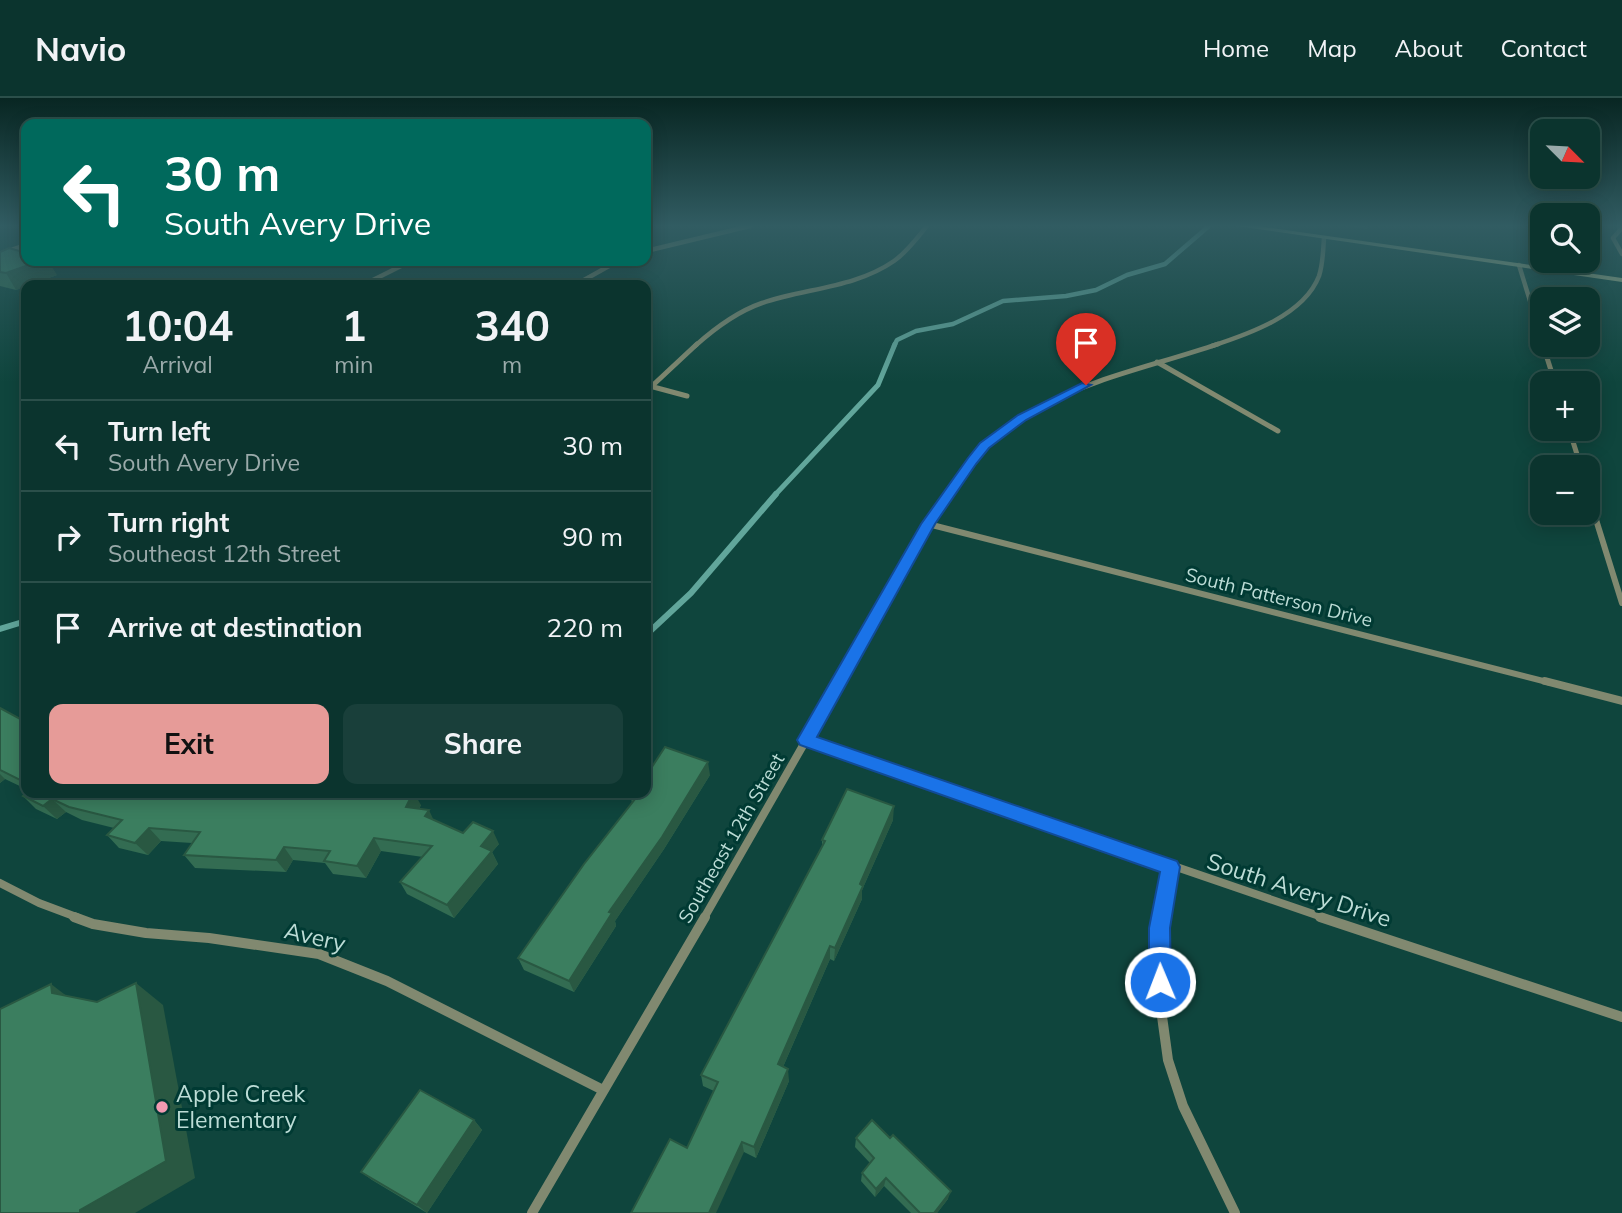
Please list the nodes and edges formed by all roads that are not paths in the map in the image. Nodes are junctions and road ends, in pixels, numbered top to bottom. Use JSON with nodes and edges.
{"nodes":[{"id":1,"x":854,"y":278,"type":"edge"},
{"id":2,"x":1317,"y":278,"type":"edge"},
{"id":3,"x":1523,"y":278,"type":"edge"},
{"id":4,"x":1530,"y":301,"type":"edge"},
{"id":5,"x":1157,"y":362,"type":"junction"},
{"id":6,"x":651,"y":384,"type":"edge"},
{"id":7,"x":651,"y":387,"type":"edge"},
{"id":8,"x":687,"y":396,"type":"dead end"},
{"id":9,"x":1278,"y":431,"type":"dead end"},
{"id":10,"x":928,"y":524,"type":"junction"},
{"id":11,"x":1598,"y":525,"type":"edge"},
{"id":12,"x":1622,"y":603,"type":"edge"},
{"id":13,"x":1622,"y":701,"type":"edge"},
{"id":14,"x":806,"y":740,"type":"junction"},
{"id":15,"x":1170,"y":867,"type":"junction"},
{"id":16,"x":0,"y":883,"type":"edge"},
{"id":17,"x":1622,"y":1017,"type":"edge"},
{"id":18,"x":603,"y":1090,"type":"junction"},
{"id":19,"x":532,"y":1213,"type":"edge"},
{"id":20,"x":1235,"y":1213,"type":"edge"}],
"edges":[{"from":1,"to":6,"type":"street"},
{"from":2,"to":5,"type":"street","name":"Southeast 12th Street"},
{"from":3,"to":4,"type":"street"},
{"from":5,"to":9,"type":"street"},
{"from":5,"to":10,"type":"street","name":"Southeast 12th Street"},
{"from":7,"to":8,"type":"street"},
{"from":10,"to":13,"type":"street","name":"South Patterson Drive"},
{"from":10,"to":14,"type":"street","name":"Southeast 12th Street"},
{"from":11,"to":12,"type":"street"},
{"from":14,"to":15,"type":"street","name":"South Avery Drive"},
{"from":14,"to":18,"type":"street","name":"Southeast 12th Street"},
{"from":15,"to":17,"type":"street","name":"South Avery Drive"},
{"from":15,"to":20,"type":"street"},
{"from":16,"to":18,"type":"street","name":"Avery"},
{"from":18,"to":19,"type":"street","name":"Southeast 12th Street"}]}
